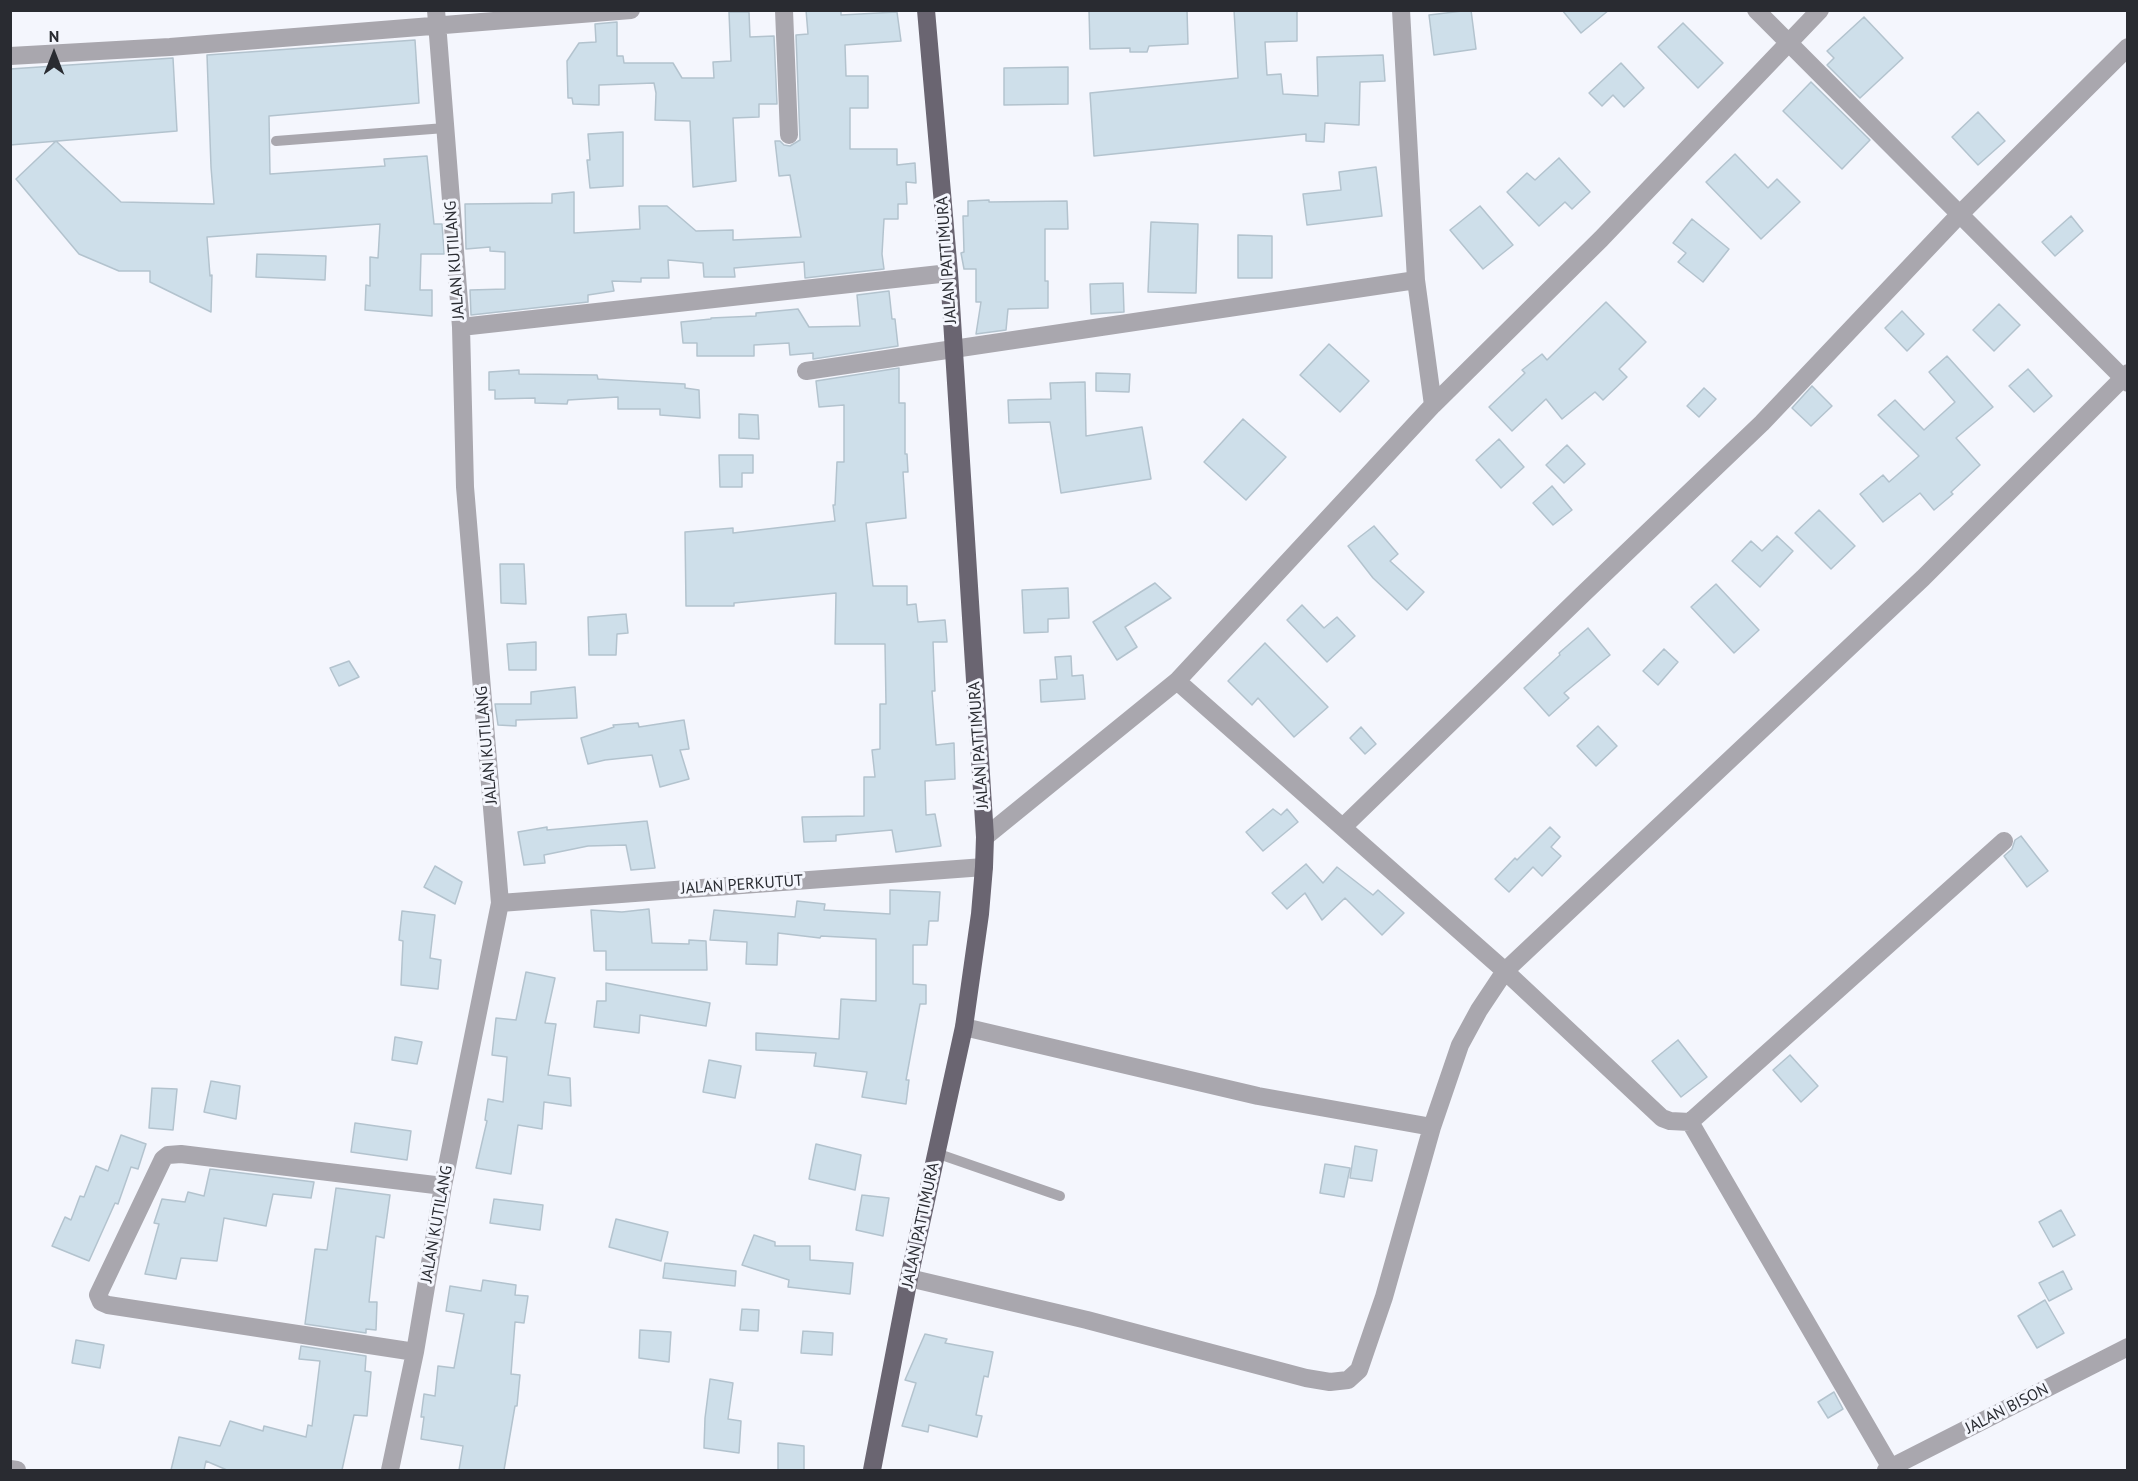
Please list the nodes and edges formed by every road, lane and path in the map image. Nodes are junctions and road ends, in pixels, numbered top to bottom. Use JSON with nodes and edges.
{"nodes":[{"id":1,"x":631,"y":10,"type":"edge"},
{"id":2,"x":784,"y":10,"type":"edge"},
{"id":3,"x":926,"y":10,"type":"edge"},
{"id":4,"x":1401,"y":10,"type":"edge"},
{"id":5,"x":1756,"y":10,"type":"edge"},
{"id":6,"x":1820,"y":10,"type":"edge"},
{"id":7,"x":437,"y":19,"type":"edge"},
{"id":8,"x":1789,"y":42,"type":"junction"},
{"id":9,"x":2127,"y":47,"type":"edge"},
{"id":10,"x":10,"y":56,"type":"edge"},
{"id":11,"x":445,"y":128,"type":"junction"},
{"id":12,"x":789,"y":135,"type":"dead end"},
{"id":13,"x":276,"y":141,"type":"dead end"},
{"id":14,"x":1959,"y":214,"type":"junction"},
{"id":15,"x":949,"y":273,"type":"junction"},
{"id":16,"x":1416,"y":280,"type":"junction"},
{"id":17,"x":460,"y":327,"type":"junction"},
{"id":18,"x":953,"y":350,"type":"junction"},
{"id":19,"x":806,"y":371,"type":"dead end"},
{"id":20,"x":2126,"y":378,"type":"edge"},
{"id":21,"x":1433,"y":405,"type":"junction"},
{"id":22,"x":1177,"y":681,"type":"junction"},
{"id":23,"x":1343,"y":827,"type":"junction"},
{"id":24,"x":985,"y":837,"type":"junction"},
{"id":25,"x":2004,"y":841,"type":"dead end"},
{"id":26,"x":984,"y":867,"type":"junction"},
{"id":27,"x":500,"y":903,"type":"junction"},
{"id":28,"x":1505,"y":971,"type":"junction"},
{"id":29,"x":964,"y":1027,"type":"junction"},
{"id":30,"x":1690,"y":1122,"type":"junction"},
{"id":31,"x":1432,"y":1127,"type":"junction"},
{"id":32,"x":936,"y":1153,"type":"junction"},
{"id":33,"x":443,"y":1186,"type":"junction"},
{"id":34,"x":1060,"y":1196,"type":"dead end"},
{"id":35,"x":909,"y":1278,"type":"junction"},
{"id":36,"x":2127,"y":1347,"type":"edge"},
{"id":37,"x":416,"y":1352,"type":"junction"},
{"id":38,"x":10,"y":1469,"type":"edge"},
{"id":39,"x":1888,"y":1469,"type":"edge"},
{"id":40,"x":17,"y":1470,"type":"edge"},
{"id":41,"x":390,"y":1470,"type":"edge"},
{"id":42,"x":872,"y":1470,"type":"edge"}],
"edges":[{"from":1,"to":7,"type":"street"},
{"from":2,"to":12,"type":"street"},
{"from":3,"to":15,"type":"main road","name":"JALAN PATTIMURA"},
{"from":4,"to":16,"type":"street"},
{"from":5,"to":8,"type":"street"},
{"from":6,"to":8,"type":"street"},
{"from":7,"to":10,"type":"street"},
{"from":7,"to":11,"type":"street","name":"JALAN KUTILANG"},
{"from":8,"to":14,"type":"street"},
{"from":8,"to":21,"type":"street"},
{"from":9,"to":14,"type":"street"},
{"from":11,"to":13,"type":"lane"},
{"from":11,"to":17,"type":"street","name":"JALAN KUTILANG"},
{"from":14,"to":20,"type":"street"},
{"from":14,"to":23,"type":"street"},
{"from":15,"to":17,"type":"street"},
{"from":15,"to":18,"type":"main road","name":"JALAN PATTIMURA"},
{"from":16,"to":18,"type":"street"},
{"from":16,"to":21,"type":"street"},
{"from":17,"to":27,"type":"street","name":"JALAN KUTILANG"},
{"from":18,"to":19,"type":"street"},
{"from":18,"to":24,"type":"main road","name":"JALAN PATTIMURA"},
{"from":20,"to":28,"type":"street"},
{"from":21,"to":22,"type":"street"},
{"from":22,"to":23,"type":"street"},
{"from":22,"to":24,"type":"street"},
{"from":23,"to":28,"type":"street"},
{"from":24,"to":26,"type":"main road","name":"JALAN PATTIMURA"},
{"from":25,"to":30,"type":"street"},
{"from":26,"to":27,"type":"street","name":"JALAN PERKUTUT"},
{"from":26,"to":29,"type":"main road","name":"JALAN PATTIMURA"},
{"from":27,"to":33,"type":"street","name":"JALAN KUTILANG"},
{"from":28,"to":30,"type":"street"},
{"from":28,"to":31,"type":"street"},
{"from":29,"to":31,"type":"street"},
{"from":29,"to":32,"type":"main road","name":"JALAN PATTIMURA"},
{"from":30,"to":39,"type":"street"},
{"from":31,"to":35,"type":"street"},
{"from":32,"to":34,"type":"lane"},
{"from":32,"to":35,"type":"main road","name":"JALAN PATTIMURA"},
{"from":33,"to":37,"type":"street","name":"JALAN KUTILANG"},
{"from":33,"to":37,"type":"street"},
{"from":35,"to":42,"type":"main road","name":"JALAN PATTIMURA"},
{"from":36,"to":39,"type":"street","name":"JALAN BISON"},
{"from":37,"to":41,"type":"street","name":"JALAN KUTILANG"},
{"from":38,"to":40,"type":"street"}]}
